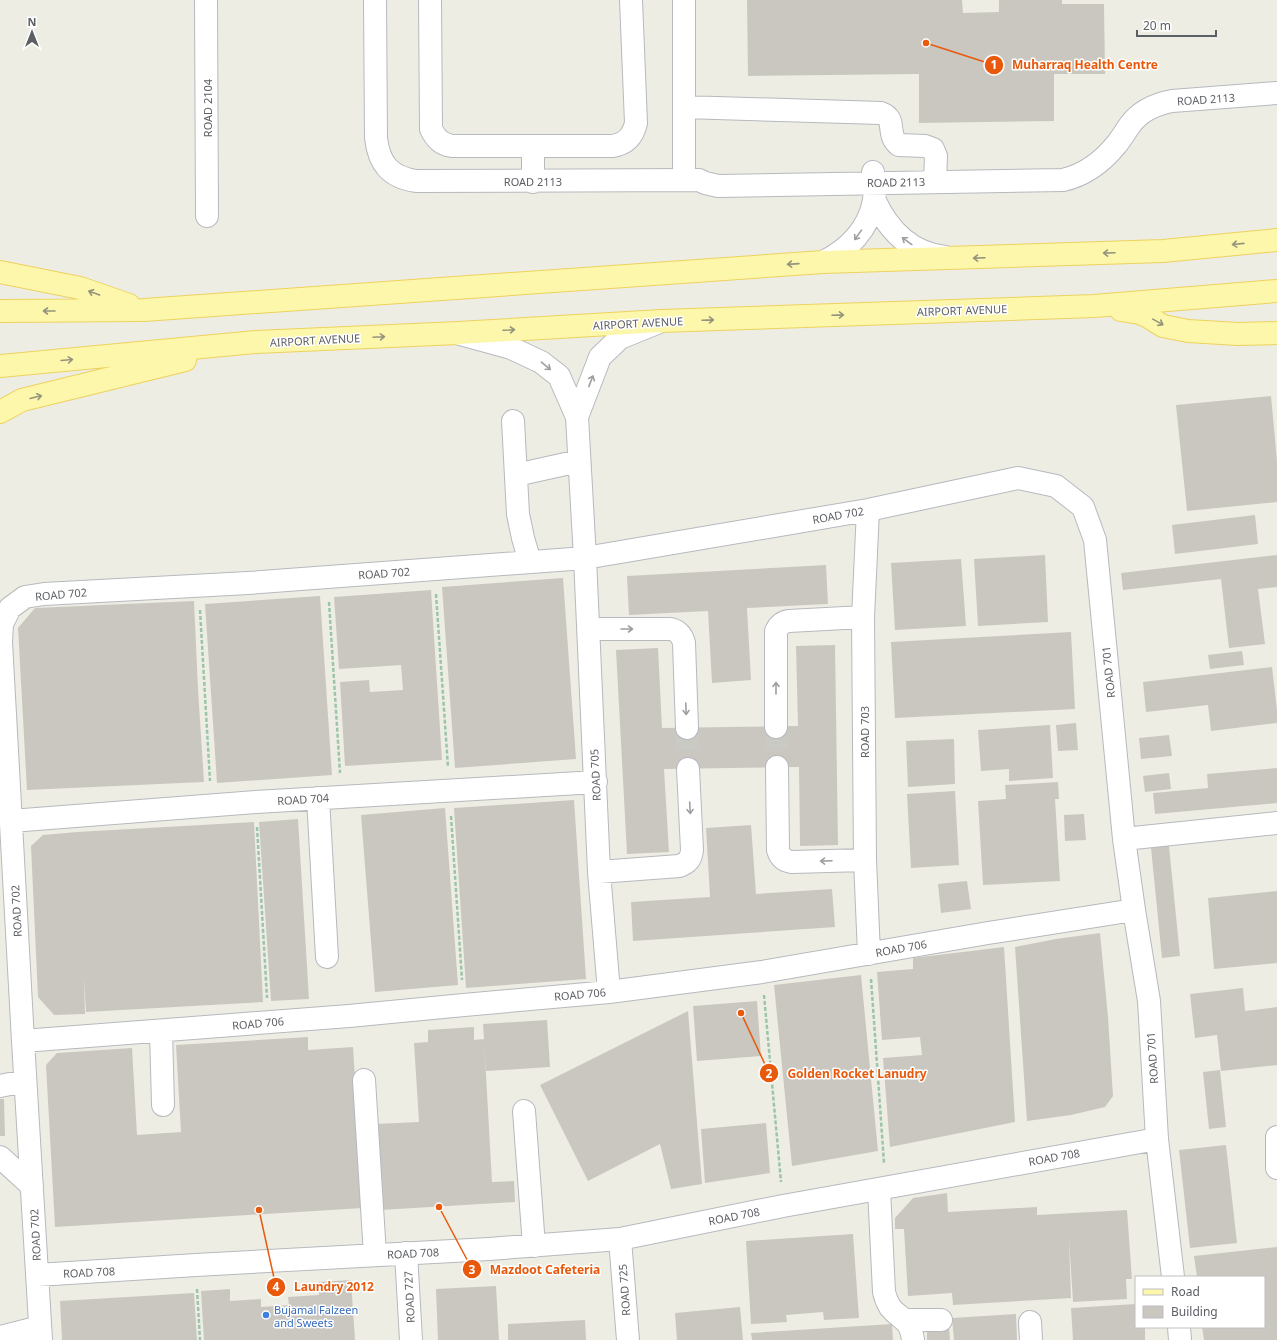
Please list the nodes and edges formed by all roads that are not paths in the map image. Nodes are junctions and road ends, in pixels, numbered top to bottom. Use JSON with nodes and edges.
{"nodes":[{"id":1,"x":206,"y":0,"type":"edge"},
{"id":2,"x":375,"y":0,"type":"edge"},
{"id":3,"x":430,"y":0,"type":"edge"},
{"id":4,"x":631,"y":0,"type":"edge"},
{"id":5,"x":684,"y":0,"type":"edge"},
{"id":6,"x":1277,"y":94,"type":"edge"},
{"id":7,"x":684,"y":107,"type":"junction"},
{"id":8,"x":533,"y":146,"type":"junction"},
{"id":9,"x":936,"y":176,"type":"junction"},
{"id":10,"x":692,"y":180,"type":"junction"},
{"id":11,"x":533,"y":182,"type":"junction"},
{"id":12,"x":874,"y":185,"type":"junction"},
{"id":13,"x":207,"y":216,"type":"dead end"},
{"id":14,"x":1277,"y":240,"type":"edge"},
{"id":15,"x":956,"y":258,"type":"junction"},
{"id":16,"x":823,"y":262,"type":"junction"},
{"id":17,"x":0,"y":272,"type":"edge"},
{"id":18,"x":1277,"y":290,"type":"edge"},
{"id":19,"x":1094,"y":306,"type":"junction"},
{"id":20,"x":144,"y":310,"type":"junction"},
{"id":21,"x":0,"y":311,"type":"edge"},
{"id":22,"x":661,"y":321,"type":"junction"},
{"id":23,"x":458,"y":333,"type":"junction"},
{"id":24,"x":1277,"y":334,"type":"edge"},
{"id":25,"x":256,"y":342,"type":"junction"},
{"id":26,"x":0,"y":366,"type":"edge"},
{"id":27,"x":0,"y":412,"type":"edge"},
{"id":28,"x":577,"y":418,"type":"junction"},
{"id":29,"x":513,"y":421,"type":"dead end"},
{"id":30,"x":579,"y":461,"type":"junction"},
{"id":31,"x":516,"y":475,"type":"junction"},
{"id":32,"x":1083,"y":508,"type":"joint"},
{"id":33,"x":868,"y":510,"type":"junction"},
{"id":34,"x":585,"y":558,"type":"junction"},
{"id":35,"x":530,"y":562,"type":"junction"},
{"id":36,"x":863,"y":617,"type":"junction"},
{"id":37,"x":588,"y":629,"type":"junction"},
{"id":38,"x":776,"y":727,"type":"tunnel mouth"},
{"id":39,"x":687,"y":728,"type":"tunnel mouth"},
{"id":40,"x":777,"y":767,"type":"tunnel mouth"},
{"id":41,"x":688,"y":769,"type":"tunnel mouth"},
{"id":42,"x":596,"y":782,"type":"junction"},
{"id":43,"x":318,"y":798,"type":"junction"},
{"id":44,"x":11,"y":821,"type":"junction"},
{"id":45,"x":1277,"y":823,"type":"edge"},
{"id":46,"x":1124,"y":840,"type":"junction"},
{"id":47,"x":864,"y":860,"type":"junction"},
{"id":48,"x":599,"y":872,"type":"junction"},
{"id":49,"x":7,"y":874,"type":"edge"},
{"id":50,"x":1134,"y":910,"type":"junction"},
{"id":51,"x":869,"y":954,"type":"junction"},
{"id":52,"x":327,"y":957,"type":"dead end"},
{"id":53,"x":609,"y":992,"type":"junction"},
{"id":54,"x":161,"y":1031,"type":"junction"},
{"id":55,"x":23,"y":1041,"type":"junction"},
{"id":56,"x":364,"y":1080,"type":"dead end"},
{"id":57,"x":25,"y":1081,"type":"junction"},
{"id":58,"x":0,"y":1086,"type":"edge"},
{"id":59,"x":163,"y":1105,"type":"dead end"},
{"id":60,"x":524,"y":1111,"type":"dead end"},
{"id":61,"x":1277,"y":1137,"type":"edge"},
{"id":62,"x":1157,"y":1139,"type":"junction"},
{"id":63,"x":0,"y":1157,"type":"edge"},
{"id":64,"x":1277,"y":1168,"type":"edge"},
{"id":65,"x":32,"y":1186,"type":"junction"},
{"id":66,"x":883,"y":1188,"type":"junction"},
{"id":67,"x":620,"y":1239,"type":"junction"},
{"id":68,"x":534,"y":1246,"type":"junction"},
{"id":69,"x":406,"y":1253,"type":"junction"},
{"id":70,"x":375,"y":1255,"type":"junction"},
{"id":71,"x":37,"y":1275,"type":"junction"},
{"id":72,"x":1173,"y":1276,"type":"edge"},
{"id":73,"x":905,"y":1320,"type":"junction"},
{"id":74,"x":941,"y":1320,"type":"dead end"},
{"id":75,"x":1179,"y":1328,"type":"edge"},
{"id":76,"x":41,"y":1334,"type":"edge"},
{"id":77,"x":0,"y":1337,"type":"edge"},
{"id":78,"x":411,"y":1340,"type":"edge"},
{"id":79,"x":628,"y":1340,"type":"edge"},
{"id":80,"x":913,"y":1340,"type":"edge"},
{"id":81,"x":1180,"y":1340,"type":"edge"}],
"edges":[{"from":1,"to":13,"type":"street","name":"ROAD 2104"},
{"from":2,"to":11,"type":"street","name":"ROAD 2113"},
{"from":3,"to":8,"type":"street"},
{"from":4,"to":8,"type":"street"},
{"from":5,"to":7,"type":"street"},
{"from":6,"to":9,"type":"street","name":"ROAD 2113"},
{"from":7,"to":9,"type":"street"},
{"from":7,"to":10,"type":"street"},
{"from":8,"to":11,"type":"street"},
{"from":9,"to":12,"type":"street","name":"ROAD 2113"},
{"from":10,"to":11,"type":"street","name":"ROAD 2113"},
{"from":10,"to":12,"type":"street","name":"ROAD 2113"},
{"from":15,"to":12,"type":"street","name":"ROAD 2113","one_way":true},
{"from":12,"to":16,"type":"street","name":"ROAD 2113","one_way":true},
{"from":14,"to":15,"type":"main road","one_way":true},
{"from":15,"to":16,"type":"main road"},
{"from":16,"to":20,"type":"main road","one_way":true},
{"from":20,"to":17,"type":"main road","one_way":true},
{"from":18,"to":19,"type":"main road","name":"AIRPORT AVENUE"},
{"from":22,"to":19,"type":"main road","name":"AIRPORT AVENUE","one_way":true},
{"from":19,"to":24,"type":"main road","one_way":true},
{"from":20,"to":21,"type":"main road","one_way":true},
{"from":23,"to":22,"type":"main road","name":"AIRPORT AVENUE","one_way":true},
{"from":28,"to":22,"type":"street","one_way":true},
{"from":25,"to":23,"type":"main road","name":"AIRPORT AVENUE","one_way":true},
{"from":23,"to":28,"type":"street","one_way":true},
{"from":26,"to":25,"type":"main road","name":"AIRPORT AVENUE","one_way":true},
{"from":27,"to":25,"type":"main road","one_way":true},
{"from":28,"to":30,"type":"street"},
{"from":29,"to":31,"type":"street"},
{"from":30,"to":31,"type":"street"},
{"from":30,"to":34,"type":"street"},
{"from":31,"to":35,"type":"street"},
{"from":32,"to":33,"type":"street","name":"ROAD 702"},
{"from":32,"to":46,"type":"street","name":"ROAD 701"},
{"from":33,"to":34,"type":"street","name":"ROAD 702"},
{"from":33,"to":36,"type":"street","name":"ROAD 703"},
{"from":34,"to":35,"type":"street","name":"ROAD 702"},
{"from":34,"to":37,"type":"street","name":"ROAD 705"},
{"from":35,"to":44,"type":"street","name":"ROAD 702"},
{"from":38,"to":36,"type":"street","one_way":true},
{"from":36,"to":47,"type":"street","name":"ROAD 703"},
{"from":37,"to":39,"type":"street","one_way":true},
{"from":37,"to":42,"type":"street","name":"ROAD 705"},
{"from":47,"to":40,"type":"street","one_way":true},
{"from":41,"to":48,"type":"street","one_way":true},
{"from":42,"to":43,"type":"street","name":"ROAD 704"},
{"from":42,"to":48,"type":"street","name":"ROAD 705"},
{"from":43,"to":44,"type":"street","name":"ROAD 704"},
{"from":43,"to":52,"type":"street"},
{"from":44,"to":49,"type":"street","name":"ROAD 702"},
{"from":45,"to":46,"type":"street"},
{"from":46,"to":50,"type":"street","name":"ROAD 701"},
{"from":47,"to":51,"type":"street","name":"ROAD 703"},
{"from":48,"to":53,"type":"street","name":"ROAD 705"},
{"from":49,"to":55,"type":"street","name":"ROAD 702"},
{"from":50,"to":51,"type":"street","name":"ROAD 706"},
{"from":50,"to":62,"type":"street","name":"ROAD 701"},
{"from":51,"to":53,"type":"street","name":"ROAD 706"},
{"from":53,"to":54,"type":"street","name":"ROAD 706"},
{"from":54,"to":55,"type":"street","name":"ROAD 706"},
{"from":54,"to":59,"type":"street"},
{"from":55,"to":57,"type":"street","name":"ROAD 702"},
{"from":56,"to":70,"type":"street"},
{"from":57,"to":58,"type":"street"},
{"from":57,"to":65,"type":"street","name":"ROAD 702"},
{"from":60,"to":68,"type":"street"},
{"from":61,"to":64,"type":"street"},
{"from":62,"to":66,"type":"street","name":"ROAD 708"},
{"from":62,"to":72,"type":"street","name":"ROAD 701"},
{"from":63,"to":65,"type":"street"},
{"from":65,"to":71,"type":"street","name":"ROAD 702"},
{"from":66,"to":67,"type":"street","name":"ROAD 708"},
{"from":66,"to":73,"type":"street"},
{"from":67,"to":68,"type":"street","name":"ROAD 708"},
{"from":67,"to":79,"type":"street","name":"ROAD 725"},
{"from":68,"to":69,"type":"street","name":"ROAD 708"},
{"from":69,"to":70,"type":"street","name":"ROAD 708"},
{"from":69,"to":78,"type":"street","name":"ROAD 727"},
{"from":70,"to":71,"type":"street","name":"ROAD 708"},
{"from":71,"to":76,"type":"street","name":"ROAD 702"},
{"from":73,"to":74,"type":"street"},
{"from":73,"to":80,"type":"street"},
{"from":75,"to":81,"type":"street"},
{"from":76,"to":77,"type":"street"}]}
